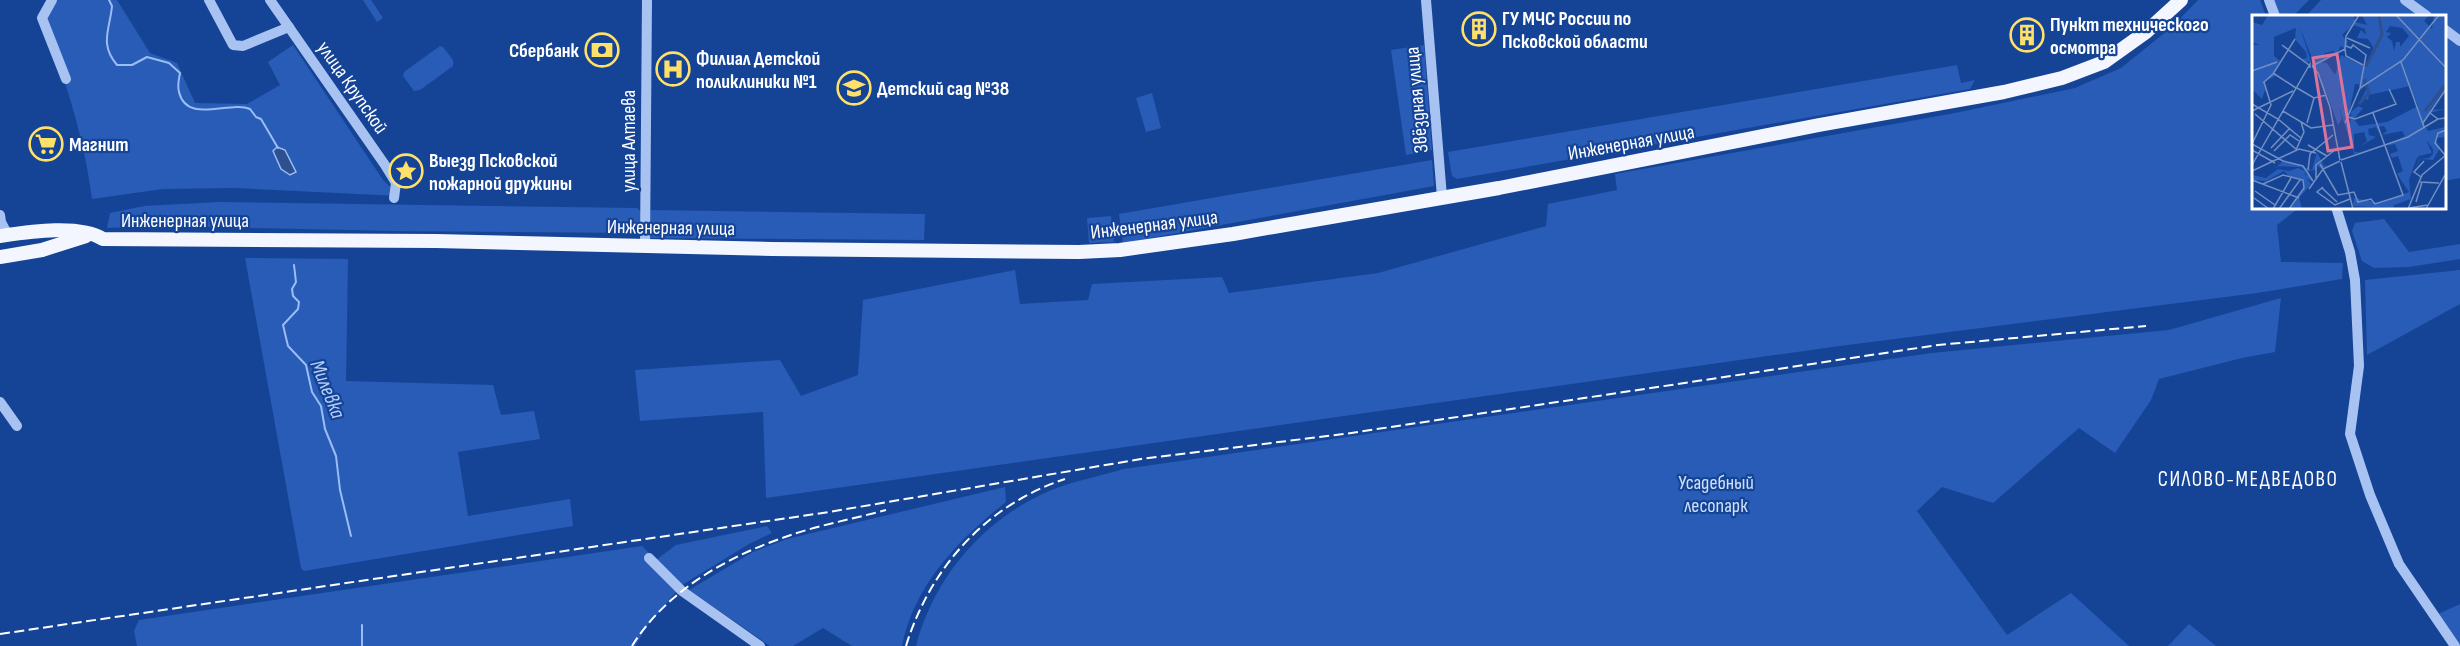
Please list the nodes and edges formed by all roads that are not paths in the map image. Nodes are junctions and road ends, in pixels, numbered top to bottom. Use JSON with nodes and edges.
{"nodes":[{"id":1,"x":52,"y":0,"type":"edge"},
{"id":2,"x":209,"y":0,"type":"edge"},
{"id":3,"x":270,"y":0,"type":"edge"},
{"id":4,"x":646,"y":0,"type":"edge"},
{"id":5,"x":1426,"y":0,"type":"edge"},
{"id":6,"x":2181,"y":0,"type":"edge"},
{"id":7,"x":2269,"y":0,"type":"edge"},
{"id":8,"x":2405,"y":0,"type":"edge"},
{"id":9,"x":2275,"y":15,"type":"edge"},
{"id":10,"x":2426,"y":15,"type":"edge"},
{"id":11,"x":289,"y":27,"type":"junction"},
{"id":12,"x":2445,"y":30,"type":"edge"},
{"id":13,"x":2460,"y":41,"type":"edge"},
{"id":14,"x":66,"y":79,"type":"dead end"},
{"id":15,"x":1442,"y":197,"type":"junction"},
{"id":16,"x":394,"y":198,"type":"dead end"},
{"id":17,"x":2336,"y":208,"type":"edge"},
{"id":18,"x":0,"y":215,"type":"edge"},
{"id":19,"x":46,"y":230,"type":"junction"},
{"id":20,"x":93,"y":233,"type":"junction"},
{"id":21,"x":4,"y":235,"type":"edge"},
{"id":22,"x":645,"y":245,"type":"junction"},
{"id":23,"x":42,"y":250,"type":"junction"},
{"id":24,"x":0,"y":257,"type":"edge"},
{"id":25,"x":0,"y":402,"type":"edge"},
{"id":26,"x":17,"y":426,"type":"dead end"},
{"id":27,"x":649,"y":558,"type":"dead end"},
{"id":28,"x":760,"y":646,"type":"edge"},
{"id":29,"x":2455,"y":646,"type":"edge"}],
"edges":[{"from":1,"to":14,"type":"street"},
{"from":2,"to":11,"type":"street"},
{"from":3,"to":11,"type":"street","name":"улица Крупской"},
{"from":4,"to":22,"type":"street","name":"улица Алтаева"},
{"from":5,"to":15,"type":"street","name":"Звёздная улица"},
{"from":6,"to":15,"type":"main road","name":"Инженерная улица"},
{"from":7,"to":9,"type":"street"},
{"from":8,"to":10,"type":"street"},
{"from":11,"to":16,"type":"street","name":"улица Крупской"},
{"from":12,"to":13,"type":"street"},
{"from":15,"to":22,"type":"main road","name":"Инженерная улица"},
{"from":17,"to":29,"type":"street"},
{"from":18,"to":21,"type":"street"},
{"from":19,"to":20,"type":"main road","name":"Инженерная улица"},
{"from":19,"to":21,"type":"main road","name":"Инженерная улица"},
{"from":19,"to":23,"type":"main road"},
{"from":20,"to":22,"type":"main road","name":"Инженерная улица"},
{"from":20,"to":23,"type":"main road","name":"Инженерная улица"},
{"from":23,"to":24,"type":"main road","name":"Инженерная улица"},
{"from":25,"to":26,"type":"street"},
{"from":27,"to":28,"type":"street"}]}
